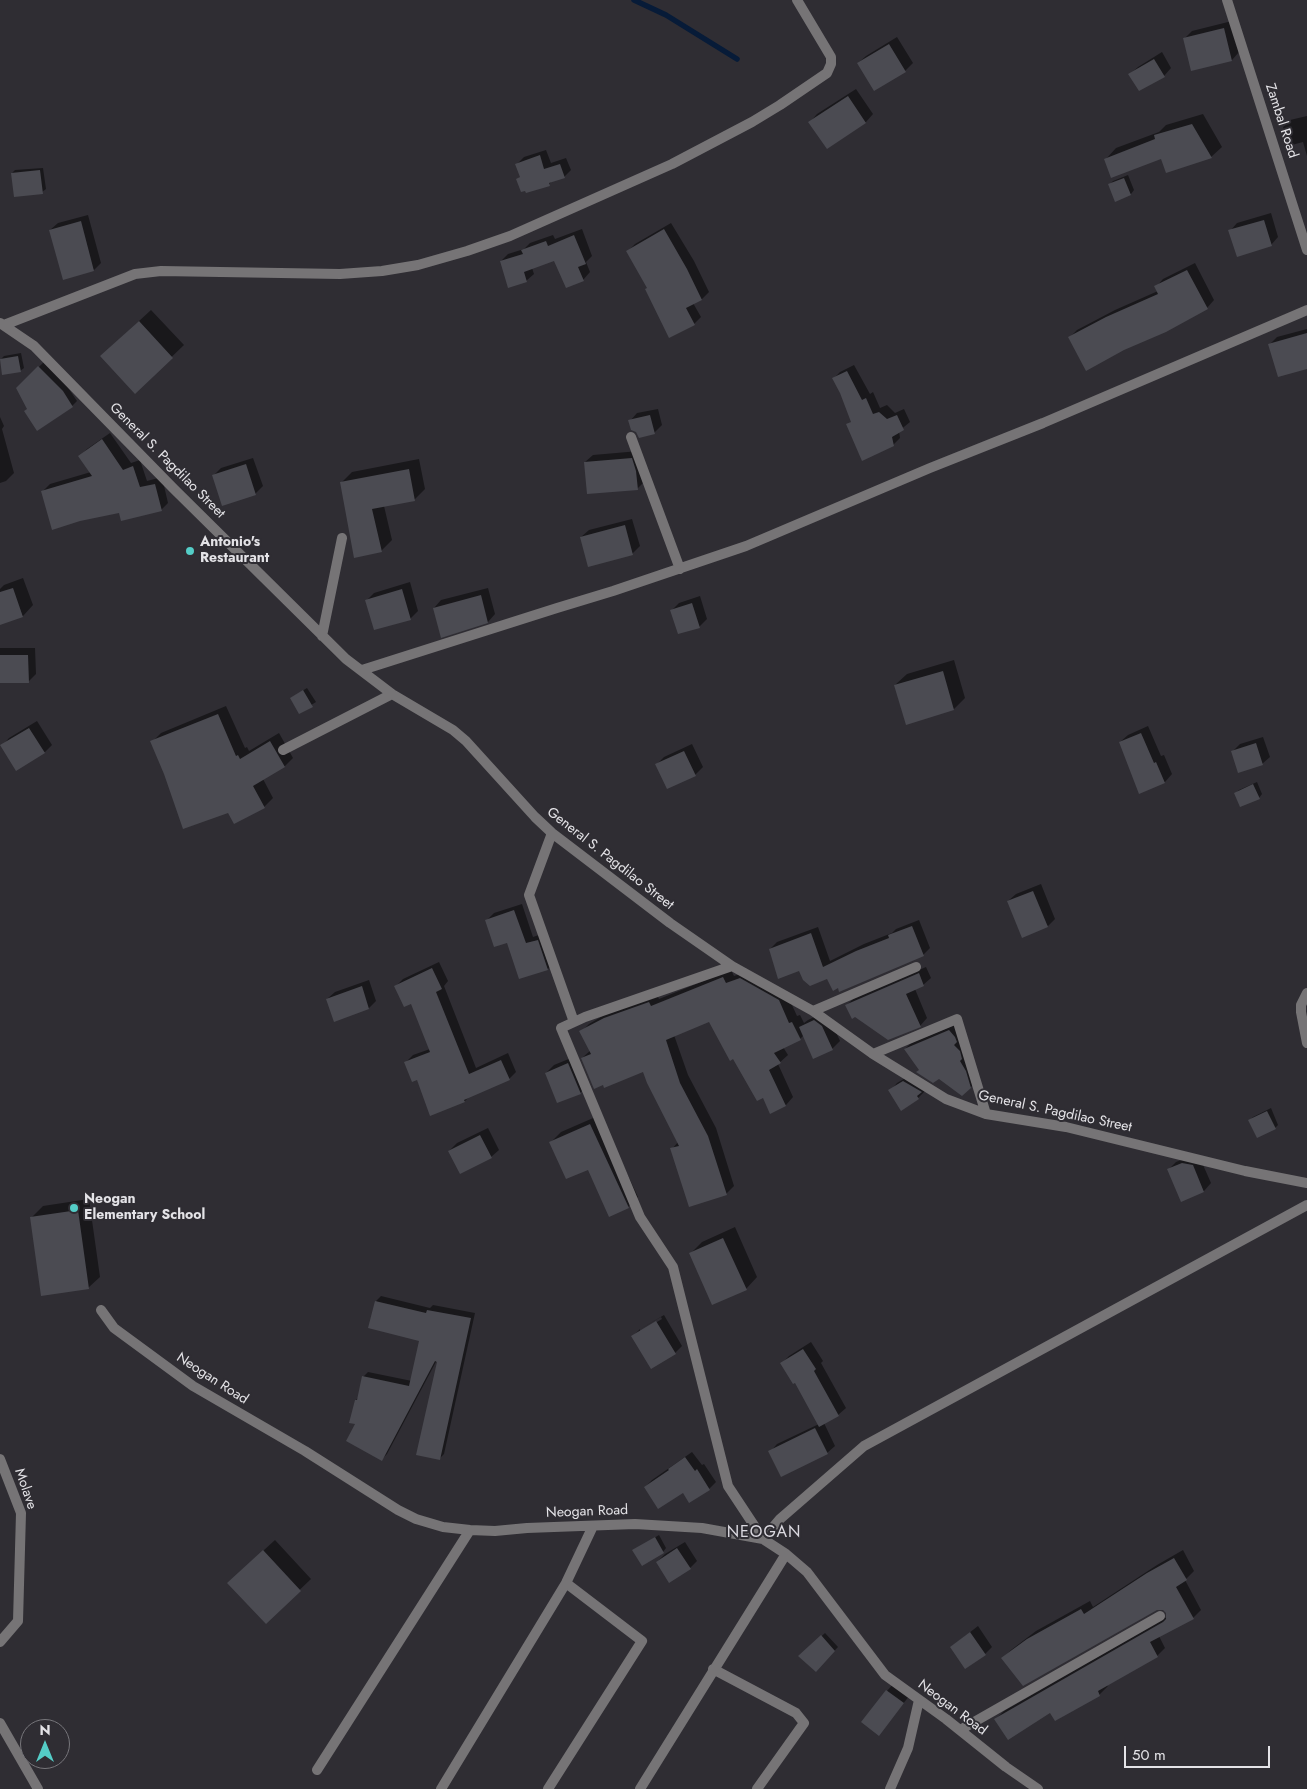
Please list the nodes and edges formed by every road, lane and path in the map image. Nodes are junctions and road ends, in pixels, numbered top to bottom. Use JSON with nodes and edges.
{"nodes":[{"id":1,"x":797,"y":0,"type":"edge"},
{"id":2,"x":1227,"y":0,"type":"edge"},
{"id":3,"x":1307,"y":250,"type":"edge"},
{"id":4,"x":1307,"y":310,"type":"edge"},
{"id":5,"x":2,"y":324,"type":"edge"},
{"id":6,"x":631,"y":437,"type":"dead end"},
{"id":7,"x":342,"y":538,"type":"dead end"},
{"id":8,"x":680,"y":570,"type":"junction"},
{"id":9,"x":322,"y":636,"type":"junction"},
{"id":10,"x":362,"y":670,"type":"junction"},
{"id":11,"x":392,"y":694,"type":"junction"},
{"id":12,"x":283,"y":750,"type":"dead end"},
{"id":13,"x":552,"y":833,"type":"junction"},
{"id":14,"x":732,"y":966,"type":"junction"},
{"id":15,"x":916,"y":967,"type":"dead end"},
{"id":16,"x":1307,"y":993,"type":"edge"},
{"id":17,"x":813,"y":1011,"type":"junction"},
{"id":18,"x":574,"y":1022,"type":"junction"},
{"id":19,"x":1307,"y":1043,"type":"edge"},
{"id":20,"x":874,"y":1054,"type":"junction"},
{"id":21,"x":986,"y":1114,"type":"junction"},
{"id":22,"x":1307,"y":1183,"type":"edge"},
{"id":23,"x":1307,"y":1205,"type":"edge"},
{"id":24,"x":101,"y":1310,"type":"dead end"},
{"id":25,"x":0,"y":1459,"type":"edge"},
{"id":26,"x":593,"y":1526,"type":"junction"},
{"id":27,"x":470,"y":1530,"type":"junction"},
{"id":28,"x":763,"y":1539,"type":"junction"},
{"id":29,"x":786,"y":1554,"type":"junction"},
{"id":30,"x":566,"y":1583,"type":"junction"},
{"id":31,"x":1160,"y":1616,"type":"dead end"},
{"id":32,"x":0,"y":1642,"type":"edge"},
{"id":33,"x":713,"y":1669,"type":"junction"},
{"id":34,"x":920,"y":1700,"type":"junction"},
{"id":35,"x":0,"y":1723,"type":"edge"},
{"id":36,"x":960,"y":1730,"type":"junction"},
{"id":37,"x":317,"y":1770,"type":"dead end"},
{"id":38,"x":38,"y":1789,"type":"edge"},
{"id":39,"x":441,"y":1789,"type":"edge"},
{"id":40,"x":548,"y":1789,"type":"edge"},
{"id":41,"x":640,"y":1789,"type":"edge"},
{"id":42,"x":757,"y":1789,"type":"edge"},
{"id":43,"x":890,"y":1789,"type":"edge"},
{"id":44,"x":1038,"y":1789,"type":"edge"}],
"edges":[{"from":1,"to":5,"type":"street"},
{"from":2,"to":3,"type":"street","name":"Zambal Road"},
{"from":4,"to":8,"type":"street"},
{"from":5,"to":9,"type":"street","name":"General S. Pagdilao Street"},
{"from":6,"to":8,"type":"street"},
{"from":7,"to":9,"type":"street"},
{"from":8,"to":10,"type":"street"},
{"from":9,"to":10,"type":"street","name":"General S. Pagdilao Street"},
{"from":10,"to":11,"type":"street","name":"General S. Pagdilao Street"},
{"from":11,"to":12,"type":"street"},
{"from":11,"to":13,"type":"street","name":"General S. Pagdilao Street"},
{"from":13,"to":14,"type":"street","name":"General S. Pagdilao Street"},
{"from":13,"to":18,"type":"street"},
{"from":14,"to":17,"type":"street","name":"General S. Pagdilao Street"},
{"from":14,"to":18,"type":"street"},
{"from":15,"to":17,"type":"street"},
{"from":16,"to":19,"type":"street"},
{"from":17,"to":20,"type":"street","name":"General S. Pagdilao Street"},
{"from":18,"to":28,"type":"street"},
{"from":20,"to":21,"type":"street","name":"General S. Pagdilao Street"},
{"from":20,"to":21,"type":"street"},
{"from":21,"to":22,"type":"street","name":"General S. Pagdilao Street"},
{"from":23,"to":28,"type":"street"},
{"from":24,"to":27,"type":"street","name":"Neogan Road"},
{"from":25,"to":32,"type":"street","name":"Molave"},
{"from":26,"to":27,"type":"street","name":"Neogan Road"},
{"from":26,"to":28,"type":"street","name":"Neogan Road"},
{"from":26,"to":30,"type":"street"},
{"from":27,"to":37,"type":"street"},
{"from":28,"to":29,"type":"street","name":"Neogan Road"},
{"from":29,"to":33,"type":"street"},
{"from":29,"to":34,"type":"street","name":"Neogan Road"},
{"from":30,"to":39,"type":"street"},
{"from":30,"to":40,"type":"street"},
{"from":31,"to":36,"type":"street"},
{"from":33,"to":41,"type":"street"},
{"from":33,"to":42,"type":"street"},
{"from":34,"to":36,"type":"street","name":"Neogan Road"},
{"from":34,"to":43,"type":"street"},
{"from":35,"to":38,"type":"street"},
{"from":36,"to":44,"type":"street","name":"Neogan Road"}]}
